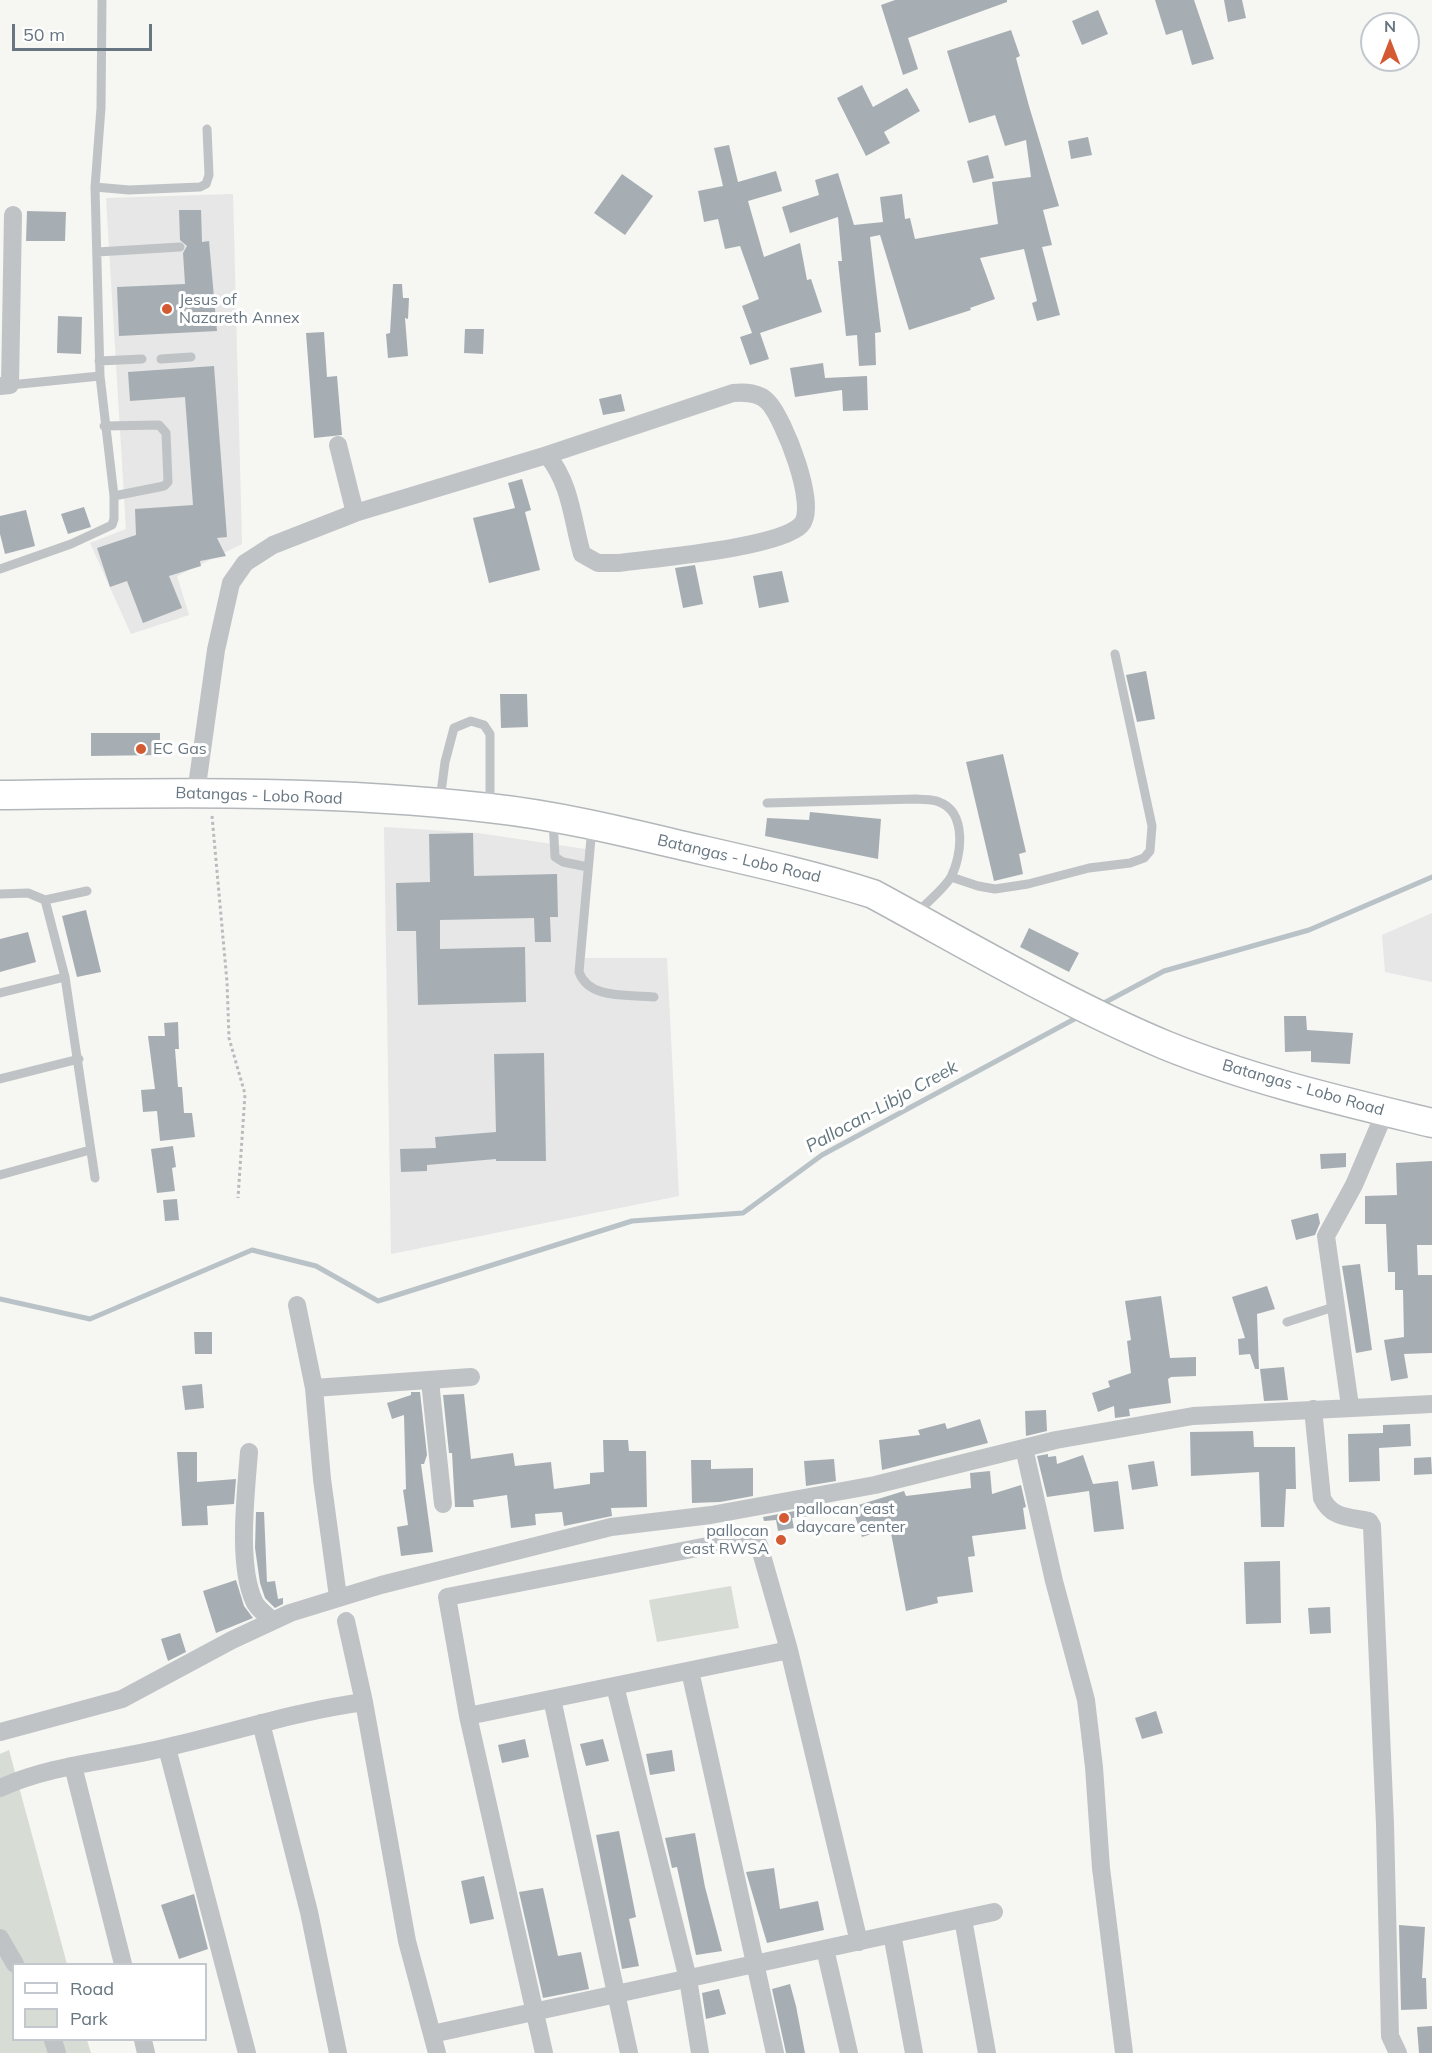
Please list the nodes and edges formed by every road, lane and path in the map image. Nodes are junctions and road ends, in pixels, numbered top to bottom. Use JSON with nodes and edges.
{"nodes":[{"id":1,"x":102,"y":0,"type":"edge"},
{"id":2,"x":207,"y":129,"type":"dead end"},
{"id":3,"x":95,"y":187,"type":"junction"},
{"id":4,"x":13,"y":215,"type":"dead end"},
{"id":5,"x":180,"y":247,"type":"dead end"},
{"id":6,"x":96,"y":252,"type":"junction"},
{"id":7,"x":191,"y":357,"type":"dead end"},
{"id":8,"x":142,"y":359,"type":"dead end"},
{"id":9,"x":161,"y":359,"type":"dead end"},
{"id":10,"x":99,"y":361,"type":"junction"},
{"id":11,"x":99,"y":376,"type":"junction"},
{"id":12,"x":5,"y":386,"type":"edge"},
{"id":13,"x":104,"y":426,"type":"junction"},
{"id":14,"x":338,"y":445,"type":"dead end"},
{"id":15,"x":547,"y":455,"type":"junction"},
{"id":16,"x":114,"y":496,"type":"junction"},
{"id":17,"x":354,"y":513,"type":"junction"},
{"id":18,"x":0,"y":569,"type":"edge"},
{"id":19,"x":1115,"y":654,"type":"dead end"},
{"id":20,"x":203,"y":793,"type":"junction"},
{"id":21,"x":0,"y":795,"type":"edge"},
{"id":22,"x":767,"y":802,"type":"dead end"},
{"id":23,"x":440,"y":803,"type":"junction"},
{"id":24,"x":490,"y":808,"type":"junction"},
{"id":25,"x":553,"y":816,"type":"junction"},
{"id":26,"x":592,"y":825,"type":"junction"},
{"id":27,"x":588,"y":867,"type":"junction"},
{"id":28,"x":951,"y":877,"type":"junction"},
{"id":29,"x":87,"y":891,"type":"dead end"},
{"id":30,"x":0,"y":894,"type":"edge"},
{"id":31,"x":45,"y":900,"type":"junction"},
{"id":32,"x":914,"y":916,"type":"junction"},
{"id":33,"x":65,"y":977,"type":"junction"},
{"id":34,"x":0,"y":993,"type":"edge"},
{"id":35,"x":654,"y":997,"type":"dead end"},
{"id":36,"x":79,"y":1059,"type":"junction"},
{"id":37,"x":0,"y":1079,"type":"edge"},
{"id":38,"x":1385,"y":1112,"type":"junction"},
{"id":39,"x":1432,"y":1123,"type":"edge"},
{"id":40,"x":90,"y":1150,"type":"junction"},
{"id":41,"x":0,"y":1175,"type":"edge"},
{"id":42,"x":95,"y":1178,"type":"dead end"},
{"id":43,"x":238,"y":1198,"type":"dead end"},
{"id":44,"x":297,"y":1305,"type":"dead end"},
{"id":45,"x":1337,"y":1306,"type":"junction"},
{"id":46,"x":1287,"y":1322,"type":"dead end"},
{"id":47,"x":471,"y":1377,"type":"dead end"},
{"id":48,"x":430,"y":1381,"type":"junction"},
{"id":49,"x":314,"y":1388,"type":"junction"},
{"id":50,"x":1432,"y":1404,"type":"edge"},
{"id":51,"x":1350,"y":1406,"type":"junction"},
{"id":52,"x":1313,"y":1409,"type":"junction"},
{"id":53,"x":1024,"y":1448,"type":"junction"},
{"id":54,"x":249,"y":1452,"type":"dead end"},
{"id":55,"x":443,"y":1504,"type":"dead end"},
{"id":56,"x":338,"y":1598,"type":"junction"},
{"id":57,"x":273,"y":1622,"type":"junction"},
{"id":58,"x":346,"y":1622,"type":"dead end"},
{"id":59,"x":789,"y":1650,"type":"junction"},
{"id":60,"x":690,"y":1671,"type":"junction"},
{"id":61,"x":615,"y":1686,"type":"junction"},
{"id":62,"x":552,"y":1699,"type":"junction"},
{"id":63,"x":364,"y":1702,"type":"junction"},
{"id":64,"x":468,"y":1716,"type":"junction"},
{"id":65,"x":261,"y":1723,"type":"junction"},
{"id":66,"x":0,"y":1732,"type":"edge"},
{"id":67,"x":167,"y":1748,"type":"junction"},
{"id":68,"x":73,"y":1766,"type":"junction"},
{"id":69,"x":0,"y":1788,"type":"edge"},
{"id":70,"x":994,"y":1912,"type":"dead end"},
{"id":71,"x":963,"y":1919,"type":"junction"},
{"id":72,"x":892,"y":1934,"type":"junction"},
{"id":73,"x":0,"y":1938,"type":"edge"},
{"id":74,"x":859,"y":1942,"type":"junction"},
{"id":75,"x":825,"y":1949,"type":"junction"},
{"id":76,"x":14,"y":1963,"type":"edge"},
{"id":77,"x":122,"y":1963,"type":"edge"},
{"id":78,"x":757,"y":1964,"type":"junction"},
{"id":79,"x":688,"y":1979,"type":"junction"},
{"id":80,"x":616,"y":1994,"type":"junction"},
{"id":81,"x":533,"y":2012,"type":"junction"},
{"id":82,"x":432,"y":2034,"type":"junction"},
{"id":83,"x":247,"y":2053,"type":"edge"},
{"id":84,"x":338,"y":2053,"type":"edge"},
{"id":85,"x":437,"y":2053,"type":"edge"},
{"id":86,"x":544,"y":2053,"type":"edge"},
{"id":87,"x":629,"y":2053,"type":"edge"},
{"id":88,"x":700,"y":2053,"type":"edge"},
{"id":89,"x":775,"y":2053,"type":"edge"},
{"id":90,"x":849,"y":2053,"type":"edge"},
{"id":91,"x":914,"y":2053,"type":"edge"},
{"id":92,"x":987,"y":2053,"type":"edge"},
{"id":93,"x":1124,"y":2053,"type":"edge"},
{"id":94,"x":1398,"y":2053,"type":"edge"}],
"edges":[{"from":1,"to":3,"type":"lane"},
{"from":2,"to":3,"type":"lane"},
{"from":3,"to":6,"type":"lane"},
{"from":4,"to":12,"type":"street"},
{"from":5,"to":6,"type":"lane"},
{"from":6,"to":10,"type":"lane"},
{"from":7,"to":9,"type":"lane"},
{"from":8,"to":10,"type":"lane"},
{"from":10,"to":11,"type":"lane"},
{"from":11,"to":12,"type":"lane"},
{"from":11,"to":13,"type":"lane"},
{"from":13,"to":16,"type":"lane"},
{"from":13,"to":16,"type":"lane"},
{"from":14,"to":17,"type":"street"},
{"from":15,"to":15,"type":"street"},
{"from":15,"to":17,"type":"street"},
{"from":16,"to":18,"type":"lane"},
{"from":17,"to":20,"type":"street"},
{"from":19,"to":28,"type":"lane"},
{"from":20,"to":21,"type":"main road","name":"Batangas - Lobo Road"},
{"from":20,"to":23,"type":"main road","name":"Batangas - Lobo Road"},
{"from":20,"to":43,"type":"path"},
{"from":22,"to":28,"type":"lane"},
{"from":23,"to":24,"type":"main road","name":"Batangas - Lobo Road"},
{"from":23,"to":24,"type":"lane"},
{"from":24,"to":25,"type":"main road","name":"Batangas - Lobo Road"},
{"from":25,"to":26,"type":"main road","name":"Batangas - Lobo Road"},
{"from":25,"to":27,"type":"lane"},
{"from":26,"to":27,"type":"lane"},
{"from":26,"to":32,"type":"main road","name":"Batangas - Lobo Road"},
{"from":27,"to":35,"type":"lane"},
{"from":28,"to":32,"type":"lane"},
{"from":29,"to":31,"type":"lane"},
{"from":30,"to":31,"type":"lane"},
{"from":31,"to":33,"type":"lane"},
{"from":32,"to":38,"type":"main road","name":"Batangas - Lobo Road"},
{"from":33,"to":34,"type":"lane"},
{"from":33,"to":36,"type":"lane"},
{"from":36,"to":37,"type":"lane"},
{"from":36,"to":40,"type":"lane"},
{"from":38,"to":39,"type":"main road","name":"Batangas - Lobo Road"},
{"from":38,"to":45,"type":"street"},
{"from":40,"to":41,"type":"lane"},
{"from":40,"to":42,"type":"lane"},
{"from":44,"to":49,"type":"street"},
{"from":45,"to":46,"type":"lane"},
{"from":45,"to":51,"type":"street"},
{"from":47,"to":48,"type":"street"},
{"from":48,"to":49,"type":"street"},
{"from":48,"to":55,"type":"street"},
{"from":49,"to":56,"type":"street"},
{"from":50,"to":51,"type":"street"},
{"from":51,"to":52,"type":"street"},
{"from":52,"to":53,"type":"street"},
{"from":52,"to":94,"type":"street"},
{"from":53,"to":56,"type":"street"},
{"from":53,"to":93,"type":"street"},
{"from":54,"to":57,"type":"street"},
{"from":56,"to":57,"type":"street"},
{"from":57,"to":66,"type":"street"},
{"from":58,"to":63,"type":"street"},
{"from":59,"to":60,"type":"street"},
{"from":59,"to":64,"type":"street"},
{"from":59,"to":74,"type":"street"},
{"from":60,"to":61,"type":"street"},
{"from":60,"to":78,"type":"street"},
{"from":61,"to":62,"type":"street"},
{"from":61,"to":79,"type":"street"},
{"from":62,"to":64,"type":"street"},
{"from":62,"to":80,"type":"street"},
{"from":63,"to":65,"type":"street"},
{"from":63,"to":82,"type":"street"},
{"from":64,"to":81,"type":"street"},
{"from":65,"to":67,"type":"street"},
{"from":65,"to":84,"type":"street"},
{"from":67,"to":68,"type":"street"},
{"from":67,"to":83,"type":"street"},
{"from":68,"to":69,"type":"street"},
{"from":68,"to":77,"type":"street"},
{"from":70,"to":71,"type":"street"},
{"from":71,"to":72,"type":"street"},
{"from":71,"to":92,"type":"street"},
{"from":72,"to":74,"type":"street"},
{"from":72,"to":91,"type":"street"},
{"from":73,"to":76,"type":"street"},
{"from":74,"to":75,"type":"street"},
{"from":75,"to":78,"type":"street"},
{"from":75,"to":90,"type":"street"},
{"from":78,"to":79,"type":"street"},
{"from":78,"to":89,"type":"street"},
{"from":79,"to":80,"type":"street"},
{"from":79,"to":88,"type":"street"},
{"from":80,"to":81,"type":"street"},
{"from":80,"to":87,"type":"street"},
{"from":81,"to":82,"type":"street"},
{"from":81,"to":86,"type":"street"},
{"from":82,"to":85,"type":"street"}]}
